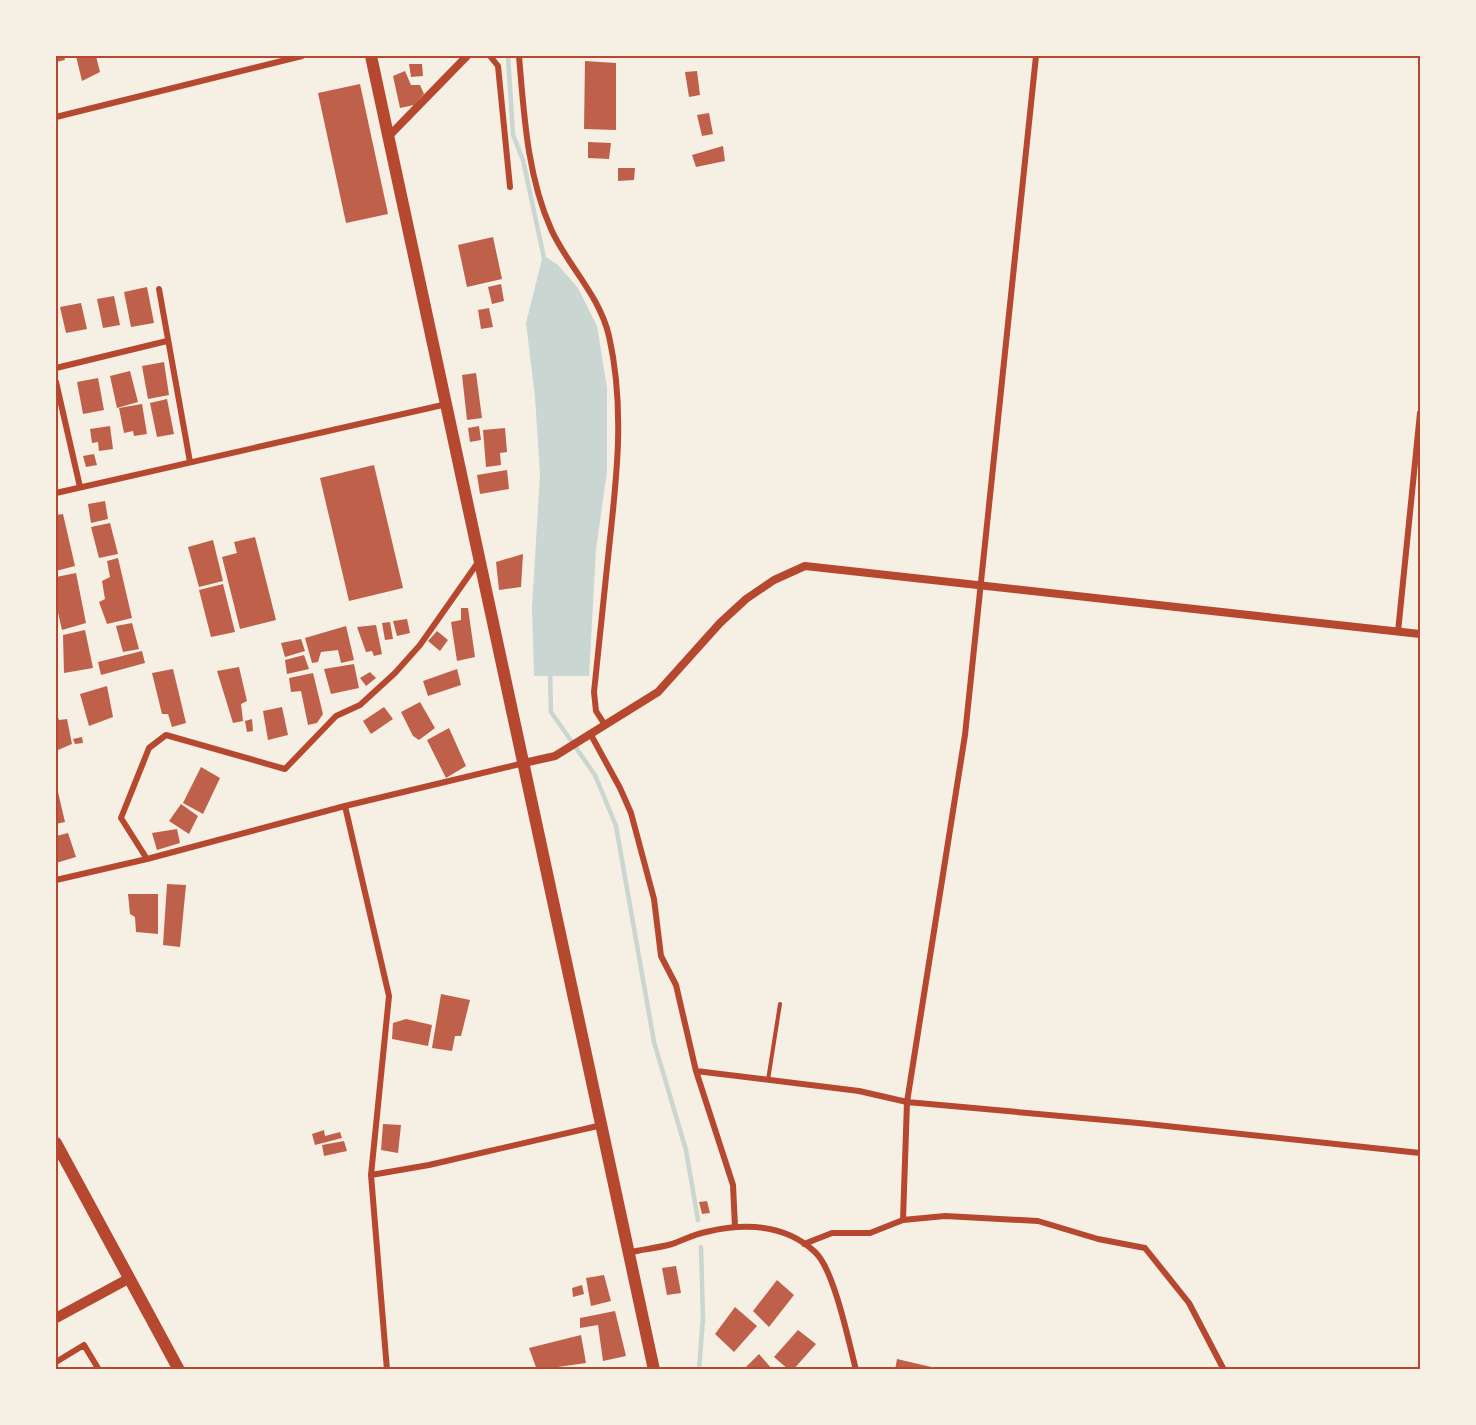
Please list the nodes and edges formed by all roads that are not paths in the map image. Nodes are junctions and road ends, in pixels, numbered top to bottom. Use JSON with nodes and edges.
{"nodes":[{"id":1,"x":302,"y":56,"type":"edge"},
{"id":2,"x":371,"y":56,"type":"edge"},
{"id":3,"x":467,"y":56,"type":"edge"},
{"id":4,"x":490,"y":56,"type":"edge"},
{"id":5,"x":519,"y":56,"type":"edge"},
{"id":6,"x":1036,"y":56,"type":"edge"},
{"id":7,"x":56,"y":117,"type":"edge"},
{"id":8,"x":388,"y":137,"type":"junction"},
{"id":9,"x":510,"y":187,"type":"dead end"},
{"id":10,"x":159,"y":288,"type":"dead end"},
{"id":11,"x":167,"y":342,"type":"junction"},
{"id":12,"x":56,"y":368,"type":"edge"},
{"id":13,"x":56,"y":382,"type":"edge"},
{"id":14,"x":447,"y":404,"type":"junction"},
{"id":15,"x":1420,"y":413,"type":"edge"},
{"id":16,"x":190,"y":462,"type":"junction"},
{"id":17,"x":80,"y":487,"type":"junction"},
{"id":18,"x":56,"y":493,"type":"edge"},
{"id":19,"x":479,"y":561,"type":"junction"},
{"id":20,"x":980,"y":584,"type":"junction"},
{"id":21,"x":1398,"y":632,"type":"junction"},
{"id":22,"x":1420,"y":634,"type":"edge"},
{"id":23,"x":605,"y":725,"type":"junction"},
{"id":24,"x":587,"y":738,"type":"junction"},
{"id":25,"x":524,"y":763,"type":"junction"},
{"id":26,"x":345,"y":806,"type":"junction"},
{"id":27,"x":147,"y":859,"type":"junction"},
{"id":28,"x":56,"y":880,"type":"edge"},
{"id":29,"x":780,"y":1004,"type":"dead end"},
{"id":30,"x":696,"y":1071,"type":"junction"},
{"id":31,"x":768,"y":1081,"type":"junction"},
{"id":32,"x":907,"y":1102,"type":"junction"},
{"id":33,"x":603,"y":1125,"type":"junction"},
{"id":34,"x":56,"y":1143,"type":"edge"},
{"id":35,"x":1420,"y":1153,"type":"edge"},
{"id":36,"x":371,"y":1175,"type":"junction"},
{"id":37,"x":903,"y":1220,"type":"junction"},
{"id":38,"x":735,"y":1227,"type":"junction"},
{"id":39,"x":804,"y":1244,"type":"junction"},
{"id":40,"x":631,"y":1252,"type":"junction"},
{"id":41,"x":128,"y":1279,"type":"junction"},
{"id":42,"x":56,"y":1318,"type":"edge"},
{"id":43,"x":56,"y":1362,"type":"edge"},
{"id":44,"x":99,"y":1370,"type":"edge"},
{"id":45,"x":179,"y":1370,"type":"edge"},
{"id":46,"x":387,"y":1370,"type":"edge"},
{"id":47,"x":654,"y":1370,"type":"edge"},
{"id":48,"x":856,"y":1370,"type":"edge"},
{"id":49,"x":1224,"y":1370,"type":"edge"}],
"edges":[{"from":1,"to":7,"type":"street"},
{"from":2,"to":8,"type":"highway"},
{"from":3,"to":8,"type":"street"},
{"from":4,"to":9,"type":"street"},
{"from":5,"to":23,"type":"street"},
{"from":6,"to":20,"type":"street"},
{"from":8,"to":14,"type":"highway"},
{"from":10,"to":11,"type":"street"},
{"from":11,"to":12,"type":"street"},
{"from":11,"to":16,"type":"street"},
{"from":13,"to":17,"type":"street"},
{"from":14,"to":16,"type":"street"},
{"from":14,"to":19,"type":"highway"},
{"from":15,"to":21,"type":"street"},
{"from":16,"to":17,"type":"street"},
{"from":17,"to":18,"type":"street"},
{"from":19,"to":25,"type":"highway"},
{"from":19,"to":27,"type":"street"},
{"from":20,"to":21,"type":"street"},
{"from":20,"to":23,"type":"street"},
{"from":20,"to":32,"type":"street"},
{"from":21,"to":22,"type":"street"},
{"from":23,"to":24,"type":"street"},
{"from":24,"to":25,"type":"street"},
{"from":24,"to":30,"type":"street"},
{"from":25,"to":26,"type":"street"},
{"from":25,"to":33,"type":"highway"},
{"from":26,"to":27,"type":"street"},
{"from":26,"to":36,"type":"street"},
{"from":27,"to":28,"type":"street"},
{"from":29,"to":31,"type":"lane"},
{"from":30,"to":31,"type":"street"},
{"from":30,"to":38,"type":"street"},
{"from":31,"to":32,"type":"street"},
{"from":32,"to":35,"type":"street"},
{"from":32,"to":37,"type":"street"},
{"from":33,"to":36,"type":"street"},
{"from":33,"to":40,"type":"highway"},
{"from":34,"to":41,"type":"highway"},
{"from":36,"to":46,"type":"street"},
{"from":37,"to":39,"type":"street"},
{"from":37,"to":49,"type":"street"},
{"from":38,"to":39,"type":"street"},
{"from":38,"to":40,"type":"street"},
{"from":39,"to":48,"type":"street"},
{"from":40,"to":47,"type":"highway"},
{"from":41,"to":42,"type":"main road"},
{"from":41,"to":45,"type":"highway"},
{"from":43,"to":44,"type":"street"}]}
